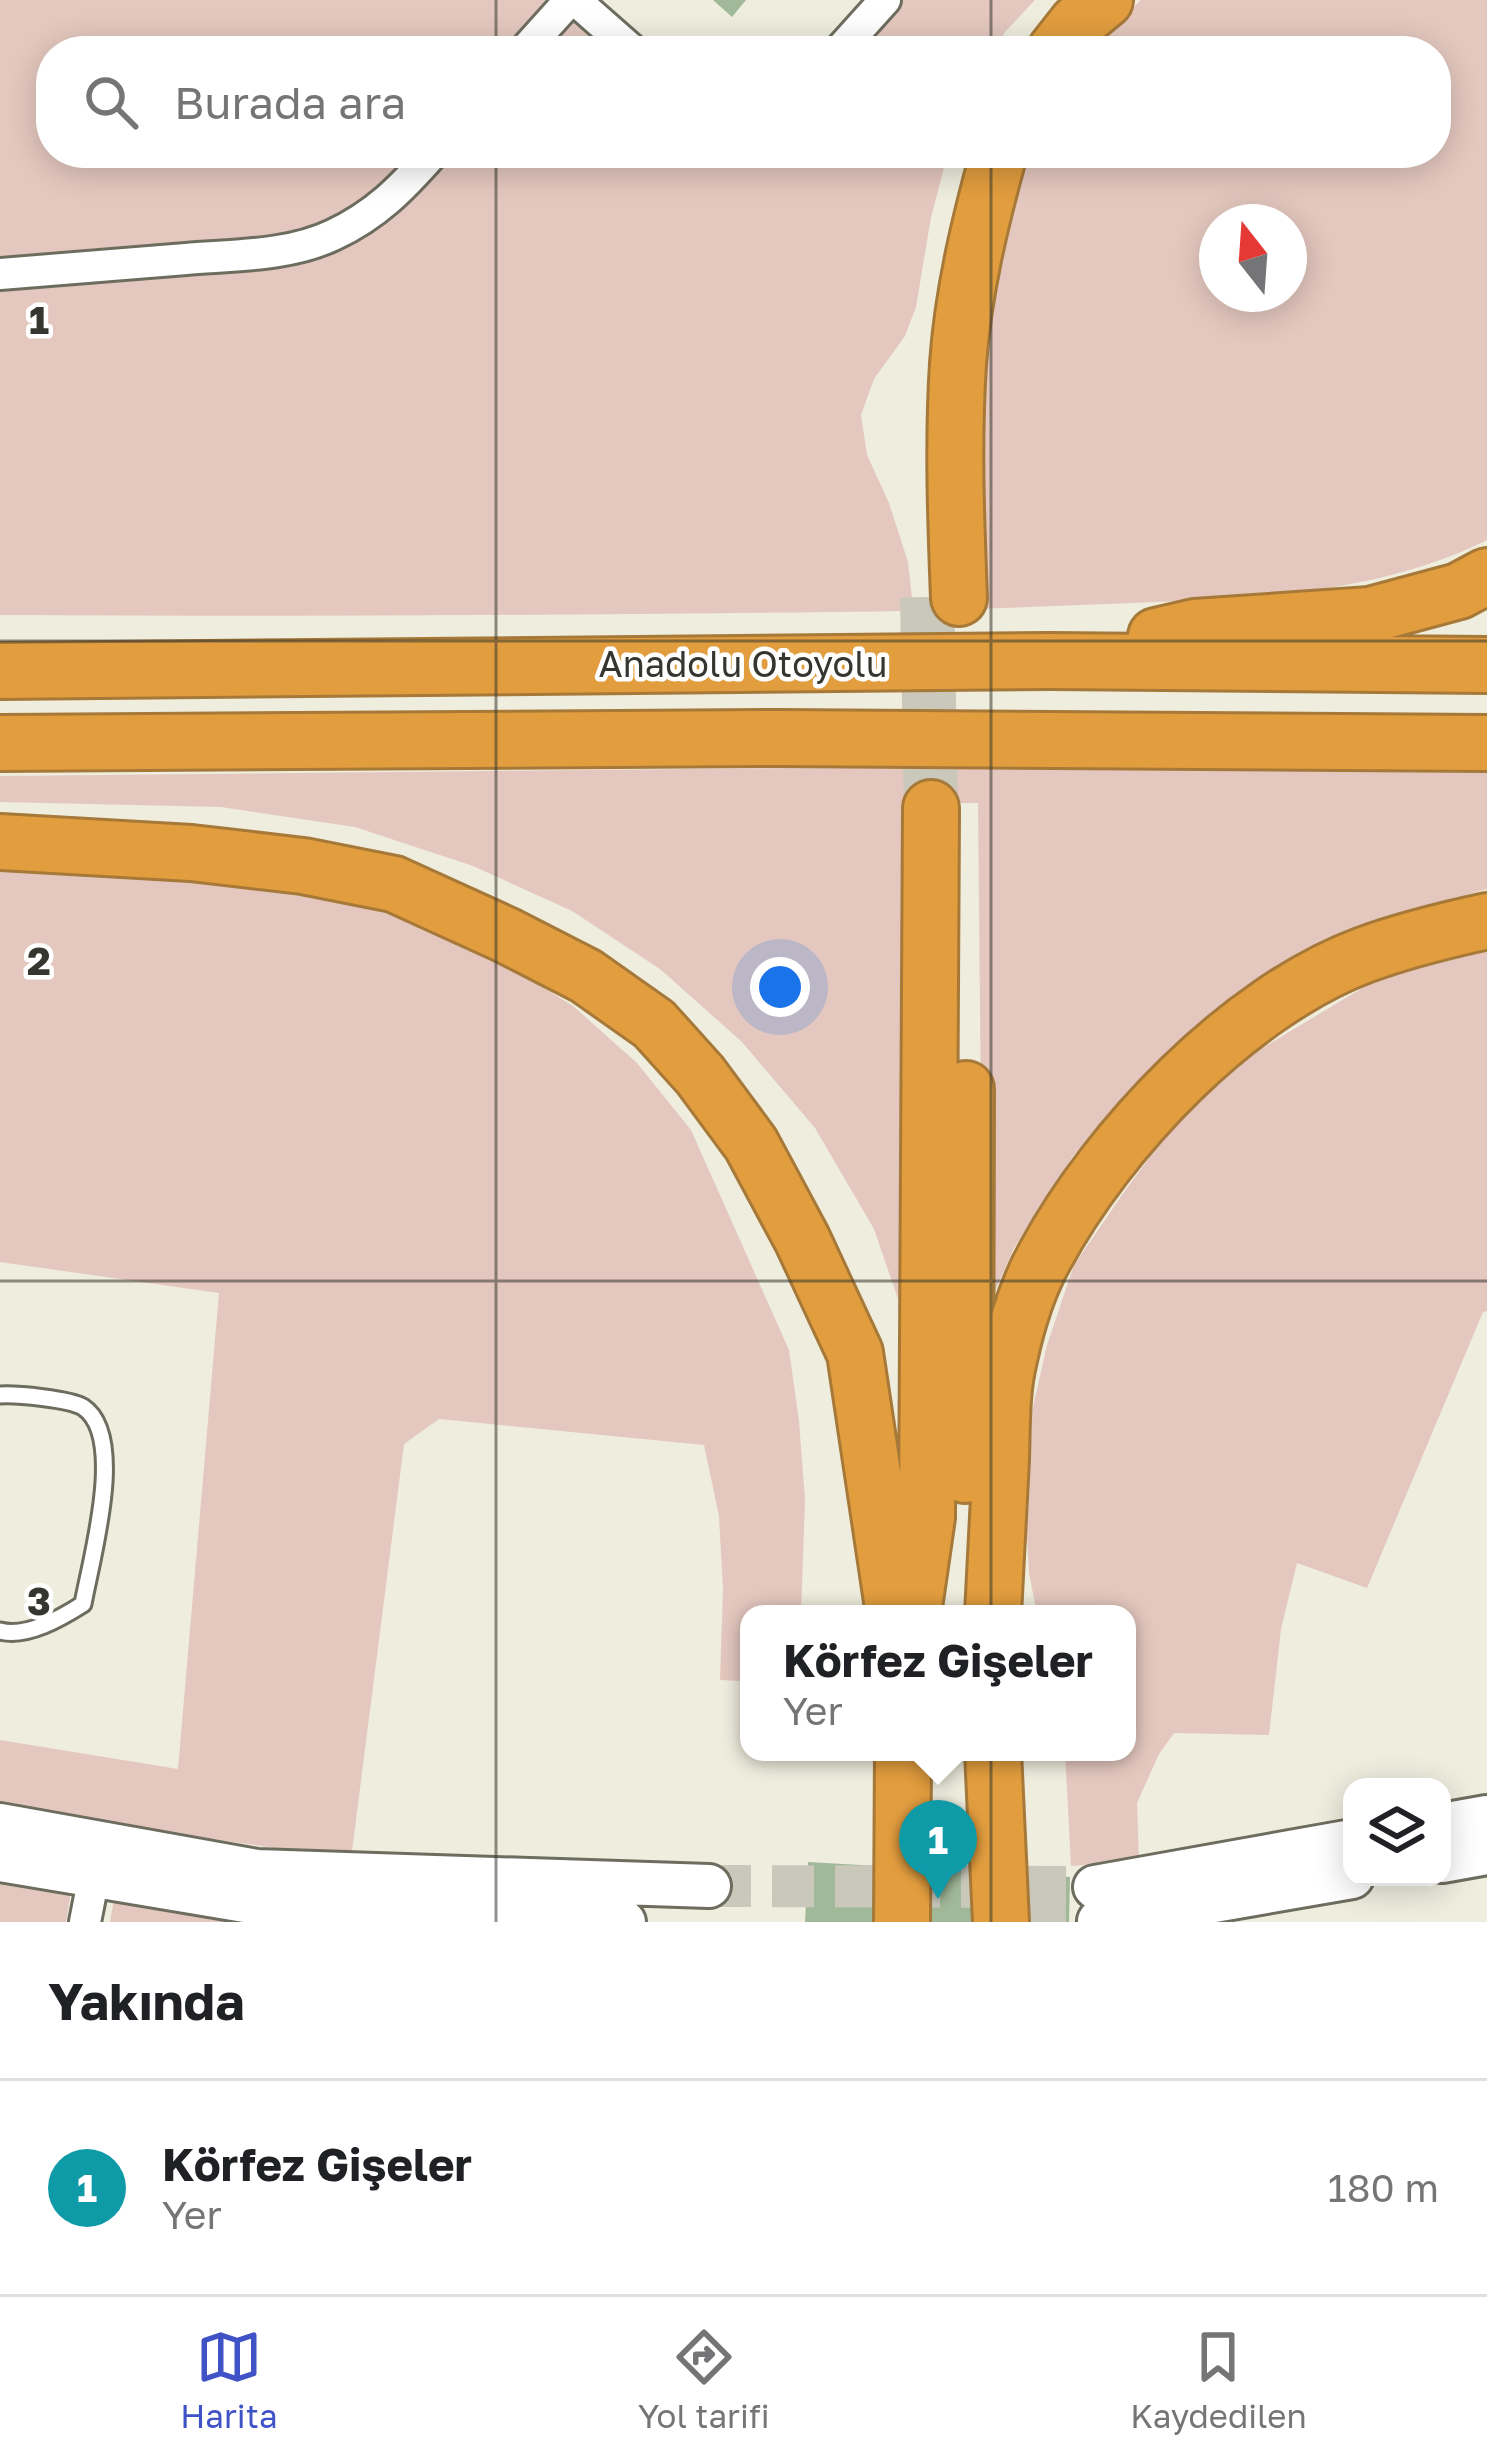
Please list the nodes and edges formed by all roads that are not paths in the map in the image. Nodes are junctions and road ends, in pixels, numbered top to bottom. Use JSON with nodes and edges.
{"nodes":[{"id":1,"x":572,"y":0,"type":"edge"},
{"id":2,"x":885,"y":0,"type":"edge"},
{"id":3,"x":1060,"y":0,"type":"edge"},
{"id":4,"x":1105,"y":0,"type":"edge"},
{"id":5,"x":538,"y":36,"type":"edge"},
{"id":6,"x":615,"y":36,"type":"edge"},
{"id":7,"x":853,"y":36,"type":"edge"},
{"id":8,"x":1027,"y":36,"type":"edge"},
{"id":9,"x":1067,"y":36,"type":"edge"},
{"id":10,"x":419,"y":168,"type":"edge"},
{"id":11,"x":964,"y":168,"type":"edge"},
{"id":12,"x":996,"y":168,"type":"edge"},
{"id":13,"x":0,"y":274,"type":"edge"},
{"id":14,"x":1487,"y":576,"type":"edge"},
{"id":15,"x":1049,"y":661,"type":"junction"},
{"id":16,"x":1487,"y":665,"type":"edge"},
{"id":17,"x":0,"y":670,"type":"edge"},
{"id":18,"x":0,"y":743,"type":"edge"},
{"id":19,"x":1487,"y":743,"type":"edge"},
{"id":20,"x":0,"y":842,"type":"edge"},
{"id":21,"x":1487,"y":921,"type":"edge"},
{"id":22,"x":0,"y":1395,"type":"edge"},
{"id":23,"x":893,"y":1605,"type":"edge"},
{"id":24,"x":914,"y":1605,"type":"edge"},
{"id":25,"x":980,"y":1605,"type":"edge"},
{"id":26,"x":994,"y":1605,"type":"edge"},
{"id":27,"x":0,"y":1631,"type":"edge"},
{"id":28,"x":903,"y":1761,"type":"edge"},
{"id":29,"x":993,"y":1761,"type":"edge"},
{"id":30,"x":1487,"y":1817,"type":"edge"},
{"id":31,"x":1451,"y":1824,"type":"edge"},
{"id":32,"x":0,"y":1826,"type":"edge"},
{"id":33,"x":1343,"y":1843,"type":"edge"},
{"id":34,"x":1487,"y":1853,"type":"edge"},
{"id":35,"x":1451,"y":1859,"type":"edge"},
{"id":36,"x":0,"y":1860,"type":"edge"},
{"id":37,"x":97,"y":1860,"type":"junction"},
{"id":38,"x":1343,"y":1878,"type":"edge"},
{"id":39,"x":709,"y":1886,"type":"tunnel mouth"},
{"id":40,"x":1097,"y":1904,"type":"edge"},
{"id":41,"x":85,"y":1922,"type":"edge"},
{"id":42,"x":624,"y":1922,"type":"edge"},
{"id":43,"x":902,"y":1922,"type":"edge"},
{"id":44,"x":1001,"y":1922,"type":"edge"}],
"edges":[{"from":1,"to":5,"type":"street"},
{"from":1,"to":6,"type":"street"},
{"from":2,"to":7,"type":"street"},
{"from":3,"to":8,"type":"highway"},
{"from":4,"to":9,"type":"highway"},
{"from":10,"to":13,"type":"street"},
{"from":11,"to":12,"type":"highway"},
{"from":14,"to":15,"type":"highway"},
{"from":15,"to":16,"type":"highway","name":"Anadolu Otoyolu"},
{"from":15,"to":17,"type":"highway","name":"Anadolu Otoyolu"},
{"from":18,"to":19,"type":"highway","name":"Anadolu Otoyolu"},
{"from":20,"to":23,"type":"highway"},
{"from":21,"to":26,"type":"highway"},
{"from":22,"to":27,"type":"lane"},
{"from":24,"to":25,"type":"highway"},
{"from":28,"to":43,"type":"highway"},
{"from":29,"to":44,"type":"highway"},
{"from":30,"to":31,"type":"main road"},
{"from":32,"to":37,"type":"main road"},
{"from":33,"to":40,"type":"main road"},
{"from":34,"to":35,"type":"main road"},
{"from":36,"to":37,"type":"main road"},
{"from":37,"to":39,"type":"main road"},
{"from":37,"to":41,"type":"street"},
{"from":37,"to":42,"type":"main road"},
{"from":38,"to":40,"type":"main road"}]}
